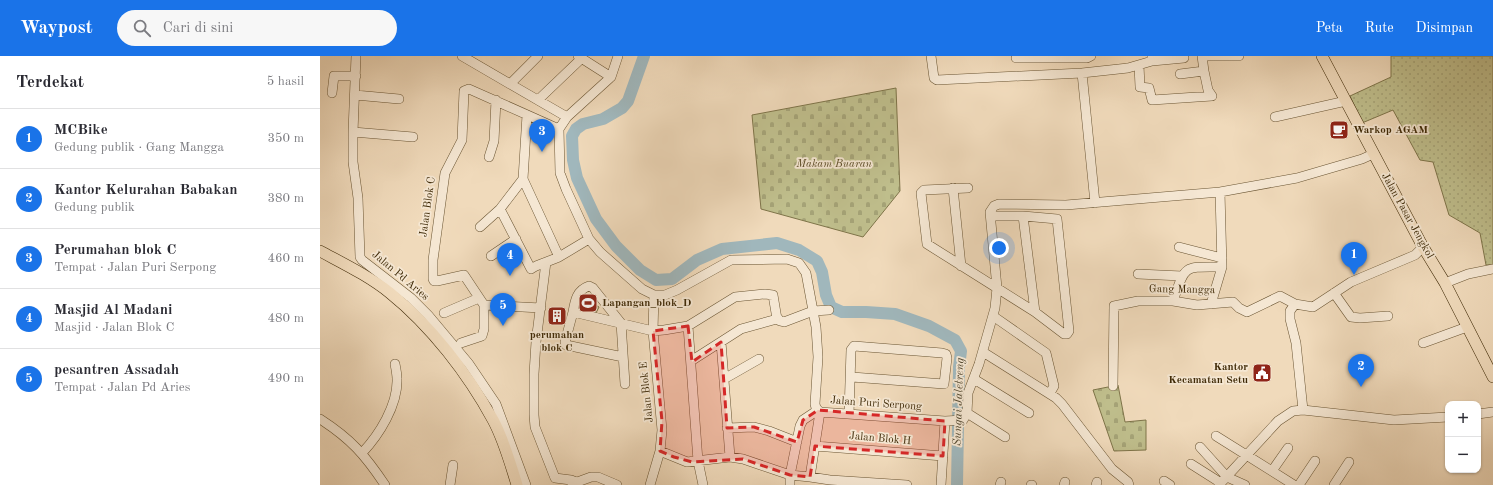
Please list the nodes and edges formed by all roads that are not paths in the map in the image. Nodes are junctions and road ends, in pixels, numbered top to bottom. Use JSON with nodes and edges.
{"nodes":[{"id":1,"x":356,"y":56,"type":"edge"},
{"id":2,"x":462,"y":56,"type":"edge"},
{"id":3,"x":538,"y":56,"type":"edge"},
{"id":4,"x":618,"y":56,"type":"edge"},
{"id":5,"x":931,"y":56,"type":"edge"},
{"id":6,"x":1091,"y":56,"type":"edge"},
{"id":7,"x":1239,"y":56,"type":"edge"},
{"id":8,"x":1322,"y":56,"type":"edge"},
{"id":9,"x":580,"y":57,"type":"edge"},
{"id":10,"x":1016,"y":58,"type":"dead end"},
{"id":11,"x":1152,"y":58,"type":"edge"},
{"id":12,"x":1184,"y":58,"type":"dead end"},
{"id":13,"x":1139,"y":65,"type":"junction"},
{"id":14,"x":1204,"y":70,"type":"junction"},
{"id":15,"x":1082,"y":72,"type":"junction"},
{"id":16,"x":1180,"y":74,"type":"dead end"},
{"id":17,"x":356,"y":76,"type":"junction"},
{"id":18,"x":610,"y":77,"type":"junction"},
{"id":19,"x":510,"y":84,"type":"junction"},
{"id":20,"x":332,"y":93,"type":"dead end"},
{"id":21,"x":355,"y":94,"type":"junction"},
{"id":22,"x":399,"y":99,"type":"dead end"},
{"id":23,"x":496,"y":100,"type":"junction"},
{"id":24,"x":538,"y":100,"type":"junction"},
{"id":25,"x":1346,"y":101,"type":"junction"},
{"id":26,"x":526,"y":115,"type":"junction"},
{"id":27,"x":567,"y":117,"type":"junction"},
{"id":28,"x":1275,"y":117,"type":"dead end"},
{"id":29,"x":559,"y":129,"type":"junction"},
{"id":30,"x":353,"y":132,"type":"junction"},
{"id":31,"x":413,"y":137,"type":"dead end"},
{"id":32,"x":1373,"y":154,"type":"junction"},
{"id":33,"x":489,"y":157,"type":"dead end"},
{"id":34,"x":524,"y":179,"type":"junction"},
{"id":35,"x":953,"y":188,"type":"junction"},
{"id":36,"x":968,"y":188,"type":"dead end"},
{"id":37,"x":1220,"y":192,"type":"junction"},
{"id":38,"x":1095,"y":203,"type":"junction"},
{"id":39,"x":500,"y":209,"type":"junction"},
{"id":40,"x":991,"y":213,"type":"junction"},
{"id":41,"x":1023,"y":216,"type":"junction"},
{"id":42,"x":480,"y":227,"type":"dead end"},
{"id":43,"x":516,"y":239,"type":"junction"},
{"id":44,"x":589,"y":239,"type":"junction"},
{"id":45,"x":1423,"y":247,"type":"junction"},
{"id":46,"x":1179,"y":248,"type":"dead end"},
{"id":47,"x":320,"y":250,"type":"edge"},
{"id":48,"x":491,"y":256,"type":"dead end"},
{"id":49,"x":559,"y":258,"type":"junction"},
{"id":50,"x":546,"y":262,"type":"junction"},
{"id":51,"x":1222,"y":262,"type":"junction"},
{"id":52,"x":961,"y":266,"type":"junction"},
{"id":53,"x":1493,"y":269,"type":"edge"},
{"id":54,"x":1138,"y":274,"type":"dead end"},
{"id":55,"x":1182,"y":276,"type":"junction"},
{"id":56,"x":1445,"y":283,"type":"junction"},
{"id":57,"x":997,"y":288,"type":"junction"},
{"id":58,"x":1334,"y":293,"type":"junction"},
{"id":59,"x":654,"y":295,"type":"junction"},
{"id":60,"x":1173,"y":301,"type":"junction"},
{"id":61,"x":482,"y":302,"type":"junction"},
{"id":62,"x":1211,"y":304,"type":"junction"},
{"id":63,"x":1294,"y":304,"type":"junction"},
{"id":64,"x":541,"y":308,"type":"junction"},
{"id":65,"x":829,"y":310,"type":"dead end"},
{"id":66,"x":813,"y":311,"type":"junction"},
{"id":67,"x":573,"y":312,"type":"junction"},
{"id":68,"x":1035,"y":312,"type":"junction"},
{"id":69,"x":444,"y":313,"type":"dead end"},
{"id":70,"x":993,"y":316,"type":"junction"},
{"id":71,"x":1388,"y":316,"type":"dead end"},
{"id":72,"x":777,"y":317,"type":"junction"},
{"id":73,"x":621,"y":323,"type":"junction"},
{"id":74,"x":688,"y":326,"type":"junction"},
{"id":75,"x":1468,"y":327,"type":"junction"},
{"id":76,"x":653,"y":331,"type":"junction"},
{"id":77,"x":721,"y":342,"type":"junction"},
{"id":78,"x":461,"y":343,"type":"dead end"},
{"id":79,"x":1423,"y":343,"type":"dead end"},
{"id":80,"x":983,"y":352,"type":"junction"},
{"id":81,"x":623,"y":357,"type":"junction"},
{"id":82,"x":759,"y":358,"type":"dead end"},
{"id":83,"x":692,"y":361,"type":"junction"},
{"id":84,"x":395,"y":364,"type":"dead end"},
{"id":85,"x":1493,"y":376,"type":"edge"},
{"id":86,"x":852,"y":377,"type":"junction"},
{"id":87,"x":724,"y":379,"type":"junction"},
{"id":88,"x":974,"y":379,"type":"junction"},
{"id":89,"x":624,"y":384,"type":"dead end"},
{"id":90,"x":1113,"y":386,"type":"dead end"},
{"id":91,"x":1050,"y":393,"type":"junction"},
{"id":92,"x":1303,"y":410,"type":"junction"},
{"id":93,"x":819,"y":411,"type":"junction"},
{"id":94,"x":1493,"y":412,"type":"edge"},
{"id":95,"x":1029,"y":413,"type":"dead end"},
{"id":96,"x":849,"y":414,"type":"junction"},
{"id":97,"x":1481,"y":414,"type":"edge"},
{"id":98,"x":964,"y":416,"type":"junction"},
{"id":99,"x":1445,"y":416,"type":"edge"},
{"id":100,"x":320,"y":419,"type":"edge"},
{"id":101,"x":947,"y":421,"type":"junction"},
{"id":102,"x":727,"y":428,"type":"junction"},
{"id":103,"x":1216,"y":436,"type":"dead end"},
{"id":104,"x":1005,"y":437,"type":"dead end"},
{"id":105,"x":797,"y":442,"type":"junction"},
{"id":106,"x":815,"y":446,"type":"junction"},
{"id":107,"x":1200,"y":447,"type":"dead end"},
{"id":108,"x":1288,"y":448,"type":"dead end"},
{"id":109,"x":660,"y":451,"type":"junction"},
{"id":110,"x":362,"y":453,"type":"junction"},
{"id":111,"x":1247,"y":454,"type":"junction"},
{"id":112,"x":943,"y":456,"type":"junction"},
{"id":113,"x":730,"y":458,"type":"junction"},
{"id":114,"x":698,"y":461,"type":"junction"},
{"id":115,"x":1315,"y":461,"type":"dead end"},
{"id":116,"x":1349,"y":462,"type":"dead end"},
{"id":117,"x":1190,"y":464,"type":"dead end"},
{"id":118,"x":454,"y":465,"type":"dead end"},
{"id":119,"x":1272,"y":471,"type":"junction"},
{"id":120,"x":810,"y":476,"type":"junction"},
{"id":121,"x":796,"y":479,"type":"edge"},
{"id":122,"x":829,"y":482,"type":"edge"},
{"id":123,"x":1222,"y":482,"type":"edge"},
{"id":124,"x":572,"y":484,"type":"edge"},
{"id":125,"x":862,"y":484,"type":"edge"},
{"id":126,"x":385,"y":485,"type":"edge"},
{"id":127,"x":450,"y":485,"type":"edge"},
{"id":128,"x":517,"y":485,"type":"edge"},
{"id":129,"x":526,"y":485,"type":"edge"},
{"id":130,"x":617,"y":485,"type":"edge"},
{"id":131,"x":650,"y":485,"type":"edge"},
{"id":132,"x":703,"y":485,"type":"edge"},
{"id":133,"x":790,"y":485,"type":"edge"},
{"id":134,"x":907,"y":485,"type":"edge"},
{"id":135,"x":941,"y":485,"type":"edge"},
{"id":136,"x":1129,"y":485,"type":"edge"},
{"id":137,"x":1245,"y":485,"type":"edge"},
{"id":138,"x":1294,"y":485,"type":"edge"},
{"id":139,"x":1299,"y":485,"type":"edge"},
{"id":140,"x":1334,"y":485,"type":"edge"}],
"edges":[{"from":1,"to":17,"type":"street","name":"Jalan Pd Aries"},
{"from":2,"to":19,"type":"street"},
{"from":3,"to":19,"type":"street"},
{"from":4,"to":18,"type":"street"},
{"from":5,"to":15,"type":"street"},
{"from":6,"to":10,"type":"street"},
{"from":7,"to":14,"type":"street"},
{"from":8,"to":25,"type":"main road","name":"Jalan Pasar Jengkol"},
{"from":9,"to":18,"type":"street"},
{"from":9,"to":24,"type":"street"},
{"from":11,"to":12,"type":"street"},
{"from":11,"to":13,"type":"street"},
{"from":13,"to":14,"type":"street"},
{"from":13,"to":15,"type":"street"},
{"from":14,"to":16,"type":"street"},
{"from":15,"to":38,"type":"street"},
{"from":17,"to":20,"type":"street"},
{"from":17,"to":21,"type":"street","name":"Jalan Pd Aries"},
{"from":18,"to":27,"type":"street"},
{"from":19,"to":24,"type":"street"},
{"from":21,"to":22,"type":"street"},
{"from":21,"to":30,"type":"street","name":"Jalan Pd Aries"},
{"from":23,"to":26,"type":"street","name":"Jalan Blok C"},
{"from":23,"to":33,"type":"street"},
{"from":23,"to":61,"type":"street","name":"Jalan Blok C"},
{"from":24,"to":27,"type":"street"},
{"from":25,"to":28,"type":"street"},
{"from":25,"to":32,"type":"main road","name":"Jalan Pasar Jengkol"},
{"from":26,"to":29,"type":"street","name":"Jalan Blok C"},
{"from":26,"to":34,"type":"street"},
{"from":27,"to":29,"type":"street"},
{"from":29,"to":44,"type":"street"},
{"from":30,"to":31,"type":"street"},
{"from":30,"to":129,"type":"street","name":"Jalan Pd Aries"},
{"from":32,"to":37,"type":"street"},
{"from":32,"to":45,"type":"main road","name":"Jalan Pasar Jengkol"},
{"from":34,"to":39,"type":"street"},
{"from":34,"to":49,"type":"street"},
{"from":35,"to":36,"type":"street"},
{"from":35,"to":52,"type":"street"},
{"from":35,"to":52,"type":"street"},
{"from":37,"to":38,"type":"street"},
{"from":37,"to":51,"type":"street"},
{"from":38,"to":40,"type":"street"},
{"from":39,"to":42,"type":"street"},
{"from":39,"to":43,"type":"street"},
{"from":40,"to":41,"type":"street"},
{"from":40,"to":57,"type":"street"},
{"from":41,"to":68,"type":"street"},
{"from":41,"to":68,"type":"street"},
{"from":43,"to":48,"type":"street"},
{"from":43,"to":50,"type":"street"},
{"from":44,"to":49,"type":"street"},
{"from":44,"to":59,"type":"street"},
{"from":45,"to":56,"type":"main road","name":"Jalan Pasar Jengkol"},
{"from":45,"to":58,"type":"street","name":"Gang Mangga"},
{"from":46,"to":51,"type":"street"},
{"from":47,"to":128,"type":"main road"},
{"from":49,"to":50,"type":"street"},
{"from":50,"to":64,"type":"street"},
{"from":51,"to":55,"type":"street"},
{"from":51,"to":62,"type":"street"},
{"from":52,"to":57,"type":"street"},
{"from":53,"to":56,"type":"street"},
{"from":54,"to":55,"type":"street"},
{"from":55,"to":60,"type":"street"},
{"from":56,"to":75,"type":"main road","name":"Jalan Pasar Jengkol"},
{"from":57,"to":68,"type":"street"},
{"from":57,"to":70,"type":"street"},
{"from":58,"to":63,"type":"street","name":"Gang Mangga"},
{"from":58,"to":71,"type":"street"},
{"from":59,"to":66,"type":"street","name":"Jalan Puri Serpong"},
{"from":59,"to":76,"type":"street","name":"Jalan Blok E"},
{"from":60,"to":62,"type":"street","name":"Gang Mangga"},
{"from":60,"to":90,"type":"street","name":"Gang Mangga"},
{"from":61,"to":64,"type":"street"},
{"from":61,"to":69,"type":"street"},
{"from":61,"to":78,"type":"street"},
{"from":62,"to":63,"type":"street","name":"Gang Mangga"},
{"from":63,"to":92,"type":"street"},
{"from":64,"to":124,"type":"street"},
{"from":65,"to":66,"type":"street"},
{"from":66,"to":72,"type":"street"},
{"from":66,"to":93,"type":"street","name":"Jalan Puri Serpong"},
{"from":67,"to":73,"type":"street"},
{"from":67,"to":73,"type":"street"},
{"from":67,"to":81,"type":"street"},
{"from":70,"to":80,"type":"street"},
{"from":70,"to":91,"type":"street"},
{"from":72,"to":74,"type":"street"},
{"from":72,"to":77,"type":"street"},
{"from":73,"to":76,"type":"street"},
{"from":73,"to":81,"type":"street"},
{"from":74,"to":76,"type":"street"},
{"from":74,"to":83,"type":"street"},
{"from":75,"to":79,"type":"street"},
{"from":75,"to":85,"type":"main road","name":"Jalan Pasar Jengkol"},
{"from":76,"to":109,"type":"street","name":"Jalan Blok E"},
{"from":77,"to":83,"type":"street"},
{"from":77,"to":87,"type":"street"},
{"from":80,"to":88,"type":"street"},
{"from":80,"to":91,"type":"street"},
{"from":81,"to":89,"type":"street"},
{"from":82,"to":87,"type":"street"},
{"from":83,"to":114,"type":"street"},
{"from":84,"to":110,"type":"street"},
{"from":86,"to":86,"type":"street"},
{"from":86,"to":96,"type":"street"},
{"from":87,"to":102,"type":"street"},
{"from":88,"to":95,"type":"street"},
{"from":88,"to":98,"type":"street"},
{"from":91,"to":136,"type":"street"},
{"from":92,"to":99,"type":"street"},
{"from":92,"to":111,"type":"street"},
{"from":93,"to":96,"type":"street","name":"Jalan Puri Serpong"},
{"from":93,"to":105,"type":"street"},
{"from":93,"to":106,"type":"street"},
{"from":94,"to":97,"type":"street"},
{"from":96,"to":101,"type":"street","name":"Jalan Puri Serpong"},
{"from":98,"to":101,"type":"street"},
{"from":98,"to":104,"type":"street"},
{"from":100,"to":110,"type":"street"},
{"from":101,"to":112,"type":"street"},
{"from":102,"to":105,"type":"street"},
{"from":102,"to":113,"type":"street"},
{"from":103,"to":111,"type":"street"},
{"from":105,"to":121,"type":"street"},
{"from":106,"to":112,"type":"street","name":"Jalan Blok H"},
{"from":106,"to":120,"type":"street"},
{"from":107,"to":123,"type":"street"},
{"from":108,"to":119,"type":"street"},
{"from":109,"to":114,"type":"street"},
{"from":109,"to":131,"type":"street","name":"Jalan Blok E"},
{"from":110,"to":126,"type":"street"},
{"from":111,"to":119,"type":"street"},
{"from":111,"to":123,"type":"street"},
{"from":112,"to":135,"type":"street"},
{"from":113,"to":114,"type":"street"},
{"from":113,"to":121,"type":"street"},
{"from":114,"to":132,"type":"street"},
{"from":115,"to":139,"type":"street"},
{"from":116,"to":140,"type":"street"},
{"from":117,"to":123,"type":"street"},
{"from":118,"to":127,"type":"street"},
{"from":119,"to":138,"type":"street"},
{"from":120,"to":121,"type":"street"},
{"from":120,"to":122,"type":"street"},
{"from":121,"to":133,"type":"street"},
{"from":122,"to":125,"type":"street"},
{"from":123,"to":137,"type":"street"},
{"from":124,"to":130,"type":"street"},
{"from":125,"to":134,"type":"street"}]}
